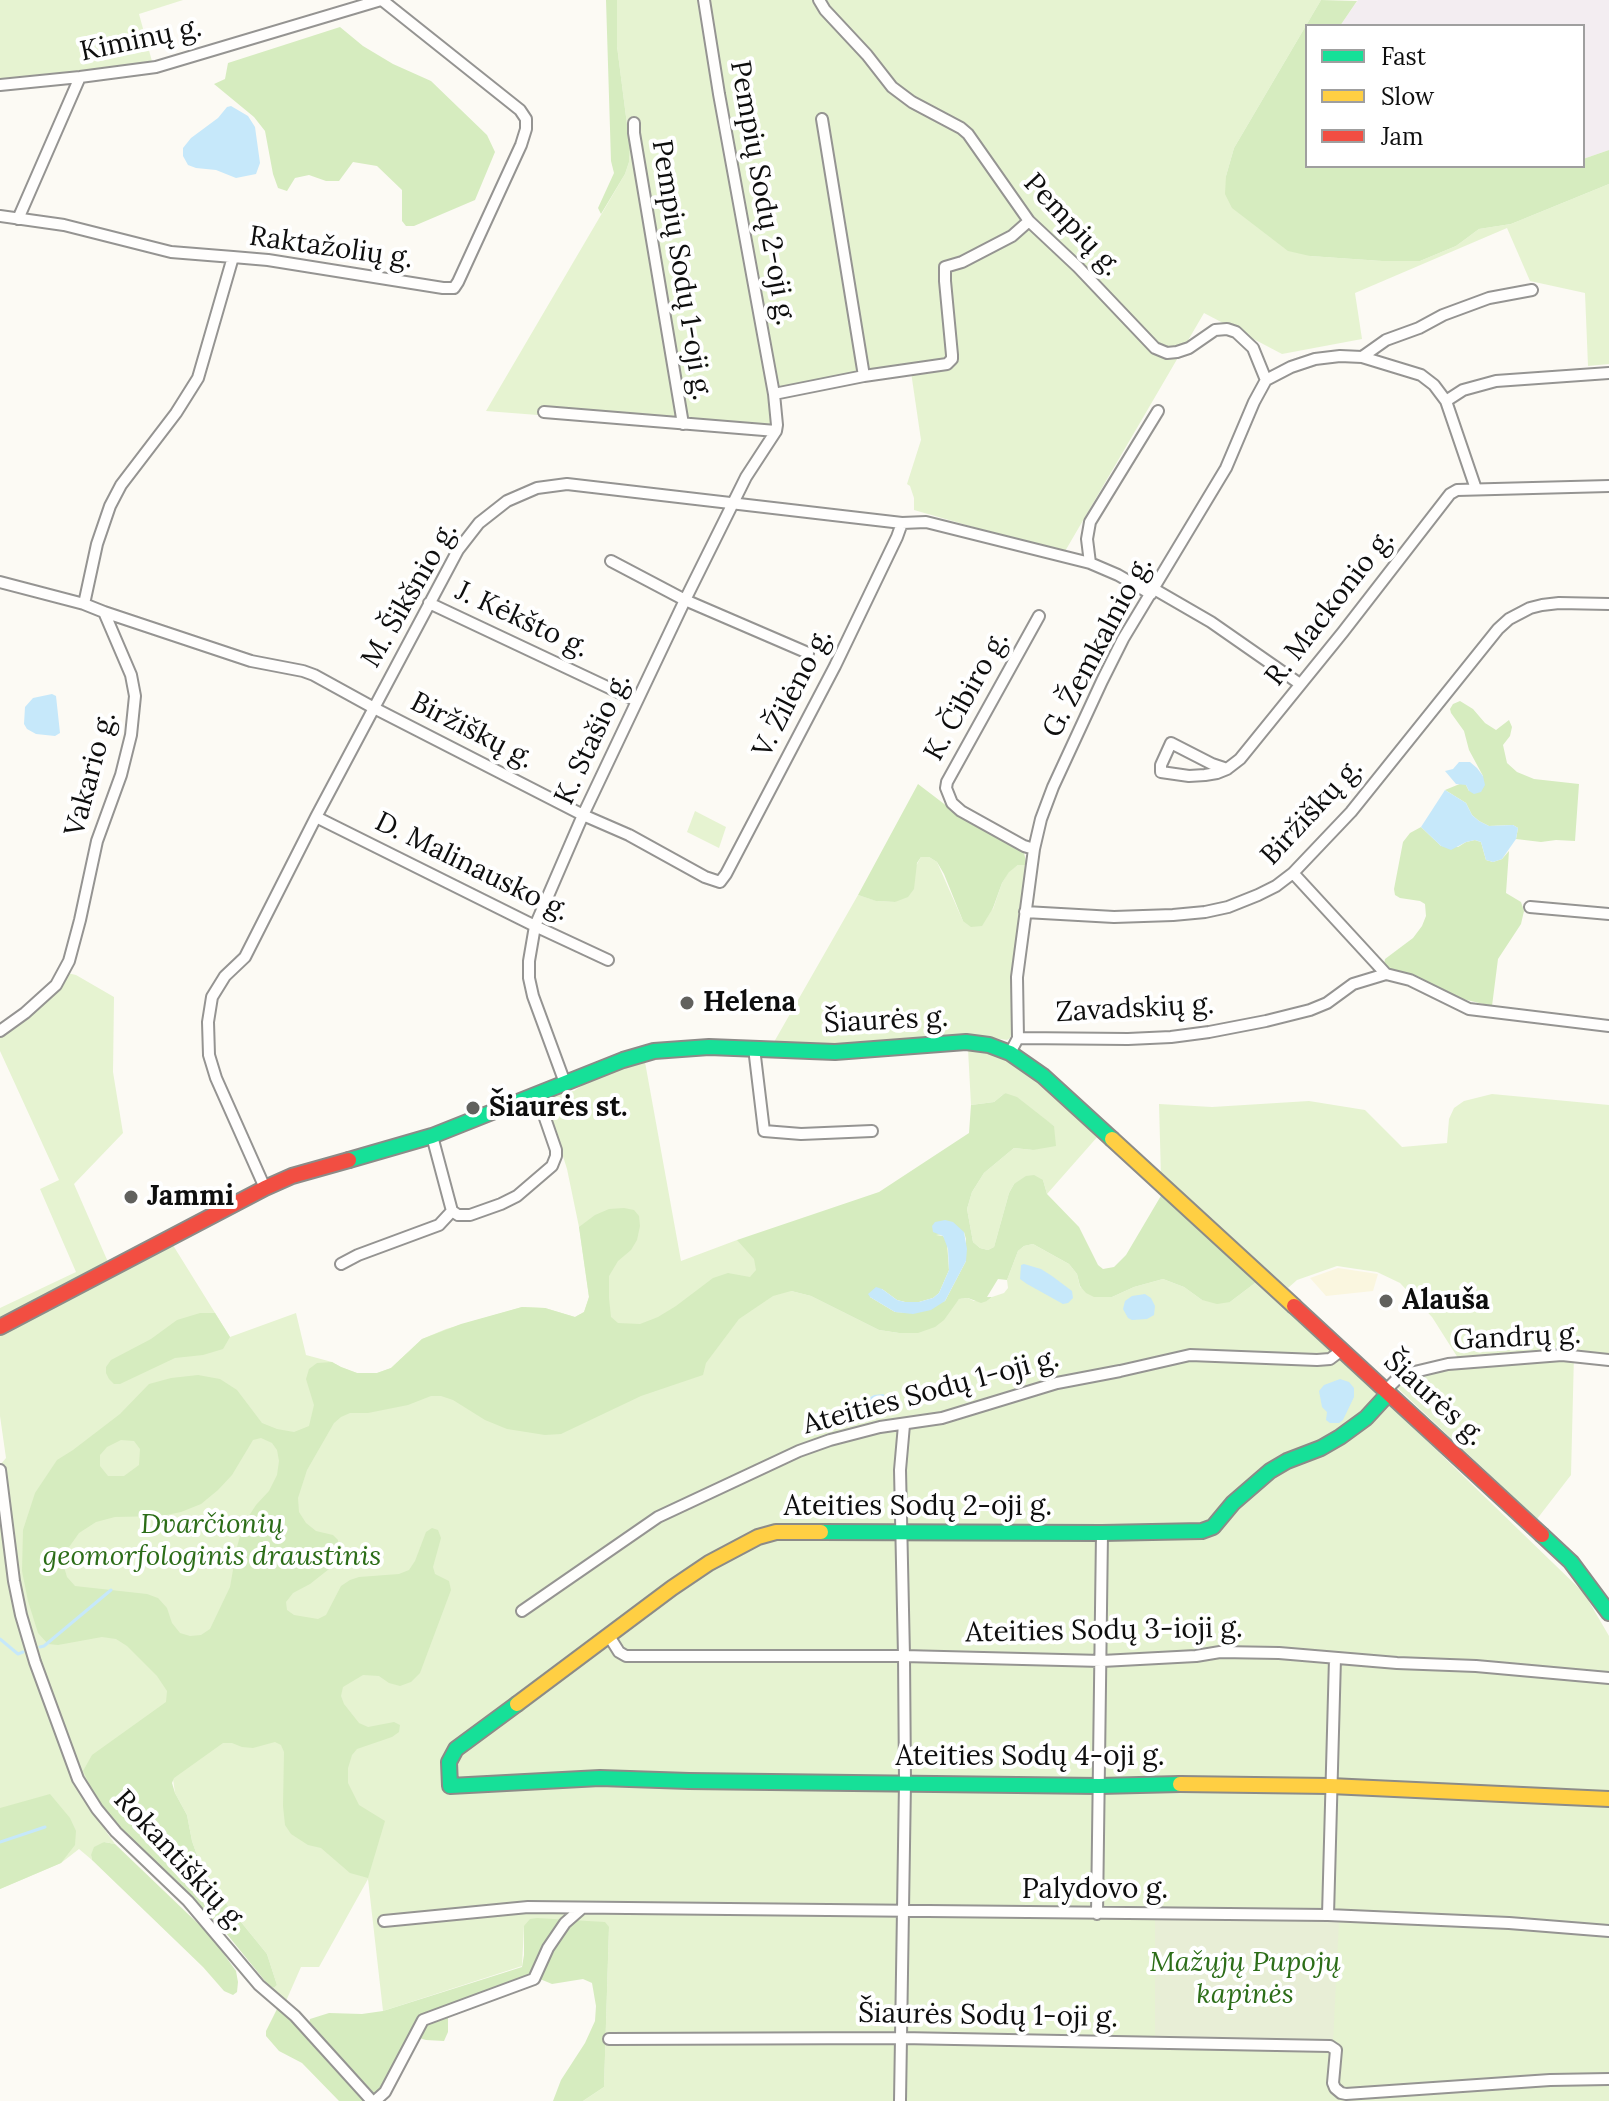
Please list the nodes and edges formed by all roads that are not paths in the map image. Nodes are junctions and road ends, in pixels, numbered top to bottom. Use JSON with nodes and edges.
{"nodes":[{"id":1,"x":382,"y":0,"type":"edge"},
{"id":2,"x":704,"y":0,"type":"edge"},
{"id":3,"x":819,"y":0,"type":"edge"},
{"id":4,"x":80,"y":77,"type":"junction"},
{"id":5,"x":0,"y":85,"type":"edge"},
{"id":6,"x":822,"y":119,"type":"dead end"},
{"id":7,"x":634,"y":123,"type":"dead end"},
{"id":8,"x":0,"y":216,"type":"edge"},
{"id":9,"x":18,"y":219,"type":"junction"},
{"id":10,"x":1029,"y":221,"type":"junction"},
{"id":11,"x":233,"y":257,"type":"junction"},
{"id":12,"x":1532,"y":290,"type":"dead end"},
{"id":13,"x":1362,"y":357,"type":"junction"},
{"id":14,"x":1609,"y":373,"type":"edge"},
{"id":15,"x":864,"y":376,"type":"junction"},
{"id":16,"x":1266,"y":380,"type":"junction"},
{"id":17,"x":774,"y":394,"type":"junction"},
{"id":18,"x":1446,"y":401,"type":"junction"},
{"id":19,"x":1158,"y":411,"type":"dead end"},
{"id":20,"x":544,"y":412,"type":"dead end"},
{"id":21,"x":683,"y":424,"type":"junction"},
{"id":22,"x":776,"y":431,"type":"junction"},
{"id":23,"x":1609,"y":486,"type":"edge"},
{"id":24,"x":1476,"y":489,"type":"junction"},
{"id":25,"x":734,"y":502,"type":"junction"},
{"id":26,"x":902,"y":523,"type":"junction"},
{"id":27,"x":611,"y":561,"type":"dead end"},
{"id":28,"x":1090,"y":563,"type":"junction"},
{"id":29,"x":0,"y":582,"type":"edge"},
{"id":30,"x":1153,"y":591,"type":"junction"},
{"id":31,"x":685,"y":600,"type":"junction"},
{"id":32,"x":429,"y":603,"type":"junction"},
{"id":33,"x":84,"y":604,"type":"junction"},
{"id":34,"x":1609,"y":604,"type":"edge"},
{"id":35,"x":104,"y":612,"type":"junction"},
{"id":36,"x":1039,"y":616,"type":"dead end"},
{"id":37,"x":808,"y":653,"type":"dead end"},
{"id":38,"x":1300,"y":684,"type":"junction"},
{"id":39,"x":637,"y":701,"type":"junction"},
{"id":40,"x":374,"y":708,"type":"junction"},
{"id":41,"x":1227,"y":769,"type":"junction"},
{"id":42,"x":583,"y":815,"type":"junction"},
{"id":43,"x":316,"y":817,"type":"junction"},
{"id":44,"x":1034,"y":849,"type":"junction"},
{"id":45,"x":1293,"y":873,"type":"junction"},
{"id":46,"x":720,"y":882,"type":"joint"},
{"id":47,"x":1530,"y":907,"type":"dead end"},
{"id":48,"x":1025,"y":912,"type":"junction"},
{"id":49,"x":1609,"y":914,"type":"edge"},
{"id":50,"x":535,"y":926,"type":"junction"},
{"id":51,"x":608,"y":960,"type":"dead end"},
{"id":52,"x":1386,"y":974,"type":"junction"},
{"id":53,"x":1609,"y":1026,"type":"edge"},
{"id":54,"x":0,"y":1031,"type":"edge"},
{"id":55,"x":1018,"y":1038,"type":"junction"},
{"id":56,"x":754,"y":1048,"type":"junction"},
{"id":57,"x":1010,"y":1053,"type":"junction"},
{"id":58,"x":565,"y":1083,"type":"junction"},
{"id":59,"x":537,"y":1095,"type":"junction"},
{"id":60,"x":872,"y":1131,"type":"dead end"},
{"id":61,"x":432,"y":1136,"type":"junction"},
{"id":62,"x":265,"y":1188,"type":"junction"},
{"id":63,"x":452,"y":1211,"type":"junction"},
{"id":64,"x":341,"y":1264,"type":"dead end"},
{"id":65,"x":0,"y":1327,"type":"edge"},
{"id":66,"x":1342,"y":1350,"type":"junction"},
{"id":67,"x":1609,"y":1360,"type":"edge"},
{"id":68,"x":1388,"y":1392,"type":"junction"},
{"id":69,"x":904,"y":1425,"type":"junction"},
{"id":70,"x":0,"y":1470,"type":"edge"},
{"id":71,"x":902,"y":1532,"type":"junction"},
{"id":72,"x":1102,"y":1533,"type":"junction"},
{"id":73,"x":522,"y":1611,"type":"dead end"},
{"id":74,"x":1609,"y":1613,"type":"edge"},
{"id":75,"x":609,"y":1636,"type":"junction"},
{"id":76,"x":904,"y":1656,"type":"junction"},
{"id":77,"x":1335,"y":1658,"type":"junction"},
{"id":78,"x":1102,"y":1661,"type":"junction"},
{"id":79,"x":1609,"y":1678,"type":"edge"},
{"id":80,"x":905,"y":1782,"type":"junction"},
{"id":81,"x":450,"y":1786,"type":"joint"},
{"id":82,"x":1099,"y":1786,"type":"junction"},
{"id":83,"x":1330,"y":1786,"type":"junction"},
{"id":84,"x":1609,"y":1799,"type":"edge"},
{"id":85,"x":581,"y":1909,"type":"junction"},
{"id":86,"x":902,"y":1912,"type":"junction"},
{"id":87,"x":1097,"y":1914,"type":"junction"},
{"id":88,"x":1328,"y":1915,"type":"junction"},
{"id":89,"x":384,"y":1921,"type":"dead end"},
{"id":90,"x":1609,"y":1931,"type":"edge"},
{"id":91,"x":901,"y":2038,"type":"junction"},
{"id":92,"x":609,"y":2039,"type":"dead end"},
{"id":93,"x":1609,"y":2079,"type":"edge"},
{"id":94,"x":374,"y":2101,"type":"edge"},
{"id":95,"x":900,"y":2101,"type":"edge"}],
"edges":[{"from":1,"to":4,"type":"street","name":"Kiminų g."},
{"from":1,"to":11,"type":"street","name":"Raktažolių g."},
{"from":2,"to":17,"type":"street","name":"Pempių Sodų 2-oji g."},
{"from":3,"to":10,"type":"street","name":"Pempių g."},
{"from":4,"to":5,"type":"street","name":"Kiminų g."},
{"from":4,"to":9,"type":"street"},
{"from":6,"to":15,"type":"street"},
{"from":7,"to":21,"type":"street","name":"Pempių Sodų 1-oji g."},
{"from":8,"to":9,"type":"street"},
{"from":9,"to":11,"type":"street"},
{"from":10,"to":15,"type":"street"},
{"from":10,"to":16,"type":"street","name":"Pempių g."},
{"from":11,"to":33,"type":"street","name":"Raktažolių g."},
{"from":12,"to":13,"type":"street"},
{"from":13,"to":16,"type":"street"},
{"from":13,"to":18,"type":"street"},
{"from":14,"to":18,"type":"street"},
{"from":15,"to":17,"type":"street"},
{"from":16,"to":30,"type":"street","name":"G. Žemkalnio g."},
{"from":17,"to":22,"type":"street","name":"Pempių Sodų 2-oji g."},
{"from":18,"to":24,"type":"street"},
{"from":19,"to":28,"type":"street"},
{"from":20,"to":21,"type":"street"},
{"from":21,"to":22,"type":"street"},
{"from":22,"to":25,"type":"street","name":"K. Stašio g."},
{"from":23,"to":24,"type":"street"},
{"from":24,"to":38,"type":"street","name":"R. Mackonio g."},
{"from":25,"to":26,"type":"street","name":"M. Šikšnio g."},
{"from":25,"to":31,"type":"street","name":"K. Stašio g."},
{"from":25,"to":32,"type":"street","name":"M. Šikšnio g."},
{"from":26,"to":28,"type":"street","name":"M. Šikšnio g."},
{"from":26,"to":46,"type":"street","name":"V. Žilėno g."},
{"from":27,"to":31,"type":"street"},
{"from":28,"to":30,"type":"street","name":"M. Šikšnio g."},
{"from":29,"to":33,"type":"street"},
{"from":30,"to":38,"type":"street","name":"M. Šikšnio g."},
{"from":30,"to":44,"type":"street","name":"G. Žemkalnio g."},
{"from":31,"to":37,"type":"street"},
{"from":31,"to":39,"type":"street","name":"K. Stašio g."},
{"from":32,"to":39,"type":"street","name":"J. Kėkšto g."},
{"from":32,"to":40,"type":"street","name":"M. Šikšnio g."},
{"from":33,"to":35,"type":"street"},
{"from":34,"to":45,"type":"street","name":"Biržiškų g."},
{"from":35,"to":40,"type":"street","name":"Biržiškų g."},
{"from":35,"to":54,"type":"street","name":"Vakario g."},
{"from":36,"to":44,"type":"street","name":"K. Čibiro g."},
{"from":38,"to":41,"type":"street","name":"R. Mackonio g."},
{"from":39,"to":42,"type":"street","name":"K. Stašio g."},
{"from":40,"to":42,"type":"street","name":"Biržiškų g."},
{"from":40,"to":43,"type":"street","name":"M. Šikšnio g."},
{"from":41,"to":41,"type":"street"},
{"from":42,"to":46,"type":"street","name":"Biržiškų g."},
{"from":42,"to":50,"type":"street","name":"K. Stašio g."},
{"from":43,"to":50,"type":"street","name":"D. Malinausko g."},
{"from":43,"to":62,"type":"street","name":"M. Šikšnio g."},
{"from":44,"to":48,"type":"street","name":"G. Žemkalnio g."},
{"from":45,"to":48,"type":"street","name":"Biržiškų g."},
{"from":45,"to":52,"type":"street"},
{"from":47,"to":49,"type":"street"},
{"from":48,"to":55,"type":"street","name":"G. Žemkalnio g."},
{"from":50,"to":51,"type":"street","name":"D. Malinausko g."},
{"from":50,"to":58,"type":"street","name":"K. Stašio g."},
{"from":52,"to":53,"type":"street"},
{"from":52,"to":55,"type":"street","name":"Zavadskių g."},
{"from":55,"to":57,"type":"street","name":"G. Žemkalnio g."},
{"from":56,"to":57,"type":"street","name":"Šiaurės g."},
{"from":56,"to":58,"type":"street","name":"Šiaurės g."},
{"from":56,"to":60,"type":"street"},
{"from":57,"to":66,"type":"street","name":"Šiaurės g."},
{"from":58,"to":59,"type":"street","name":"Šiaurės g."},
{"from":59,"to":61,"type":"street","name":"Šiaurės g."},
{"from":59,"to":63,"type":"street"},
{"from":61,"to":62,"type":"street","name":"Šiaurės g."},
{"from":61,"to":63,"type":"street"},
{"from":62,"to":65,"type":"street","name":"Šiaurės g."},
{"from":63,"to":64,"type":"street"},
{"from":66,"to":68,"type":"street","name":"Šiaurės g."},
{"from":66,"to":69,"type":"street","name":"Ateities Sodų 1-oji g."},
{"from":67,"to":68,"type":"street","name":"Gandrų g."},
{"from":68,"to":72,"type":"street","name":"Ateities Sodų 2-oji g."},
{"from":68,"to":74,"type":"street","name":"Šiaurės g."},
{"from":69,"to":71,"type":"street"},
{"from":69,"to":73,"type":"street","name":"Ateities Sodų 1-oji g."},
{"from":70,"to":94,"type":"street","name":"Rokantiškių g."},
{"from":71,"to":72,"type":"street","name":"Ateities Sodų 2-oji g."},
{"from":71,"to":75,"type":"street","name":"Ateities Sodų 2-oji g."},
{"from":71,"to":76,"type":"street"},
{"from":72,"to":78,"type":"street"},
{"from":75,"to":76,"type":"street","name":"Ateities Sodų 3-ioji g."},
{"from":75,"to":81,"type":"street","name":"Ateities Sodų 2-oji g."},
{"from":76,"to":78,"type":"street","name":"Ateities Sodų 3-ioji g."},
{"from":76,"to":80,"type":"street"},
{"from":77,"to":78,"type":"street","name":"Ateities Sodų 3-ioji g."},
{"from":77,"to":79,"type":"street","name":"Ateities Sodų 3-ioji g."},
{"from":77,"to":83,"type":"street"},
{"from":78,"to":82,"type":"street"},
{"from":80,"to":81,"type":"street","name":"Ateities Sodų 4-oji g."},
{"from":80,"to":82,"type":"street","name":"Ateities Sodų 4-oji g."},
{"from":80,"to":86,"type":"street"},
{"from":82,"to":83,"type":"street","name":"Ateities Sodų 4-oji g."},
{"from":82,"to":87,"type":"street"},
{"from":83,"to":84,"type":"street","name":"Ateities Sodų 4-oji g."},
{"from":83,"to":88,"type":"street"},
{"from":85,"to":86,"type":"street","name":"Palydovo g."},
{"from":85,"to":89,"type":"street","name":"Palydovo g."},
{"from":85,"to":94,"type":"street"},
{"from":86,"to":87,"type":"street","name":"Palydovo g."},
{"from":86,"to":91,"type":"street"},
{"from":87,"to":88,"type":"street","name":"Palydovo g."},
{"from":88,"to":90,"type":"street","name":"Palydovo g."},
{"from":91,"to":92,"type":"street","name":"Šiaurės Sodų 1-oji g."},
{"from":91,"to":93,"type":"street","name":"Šiaurės Sodų 1-oji g."},
{"from":91,"to":95,"type":"street"}]}
